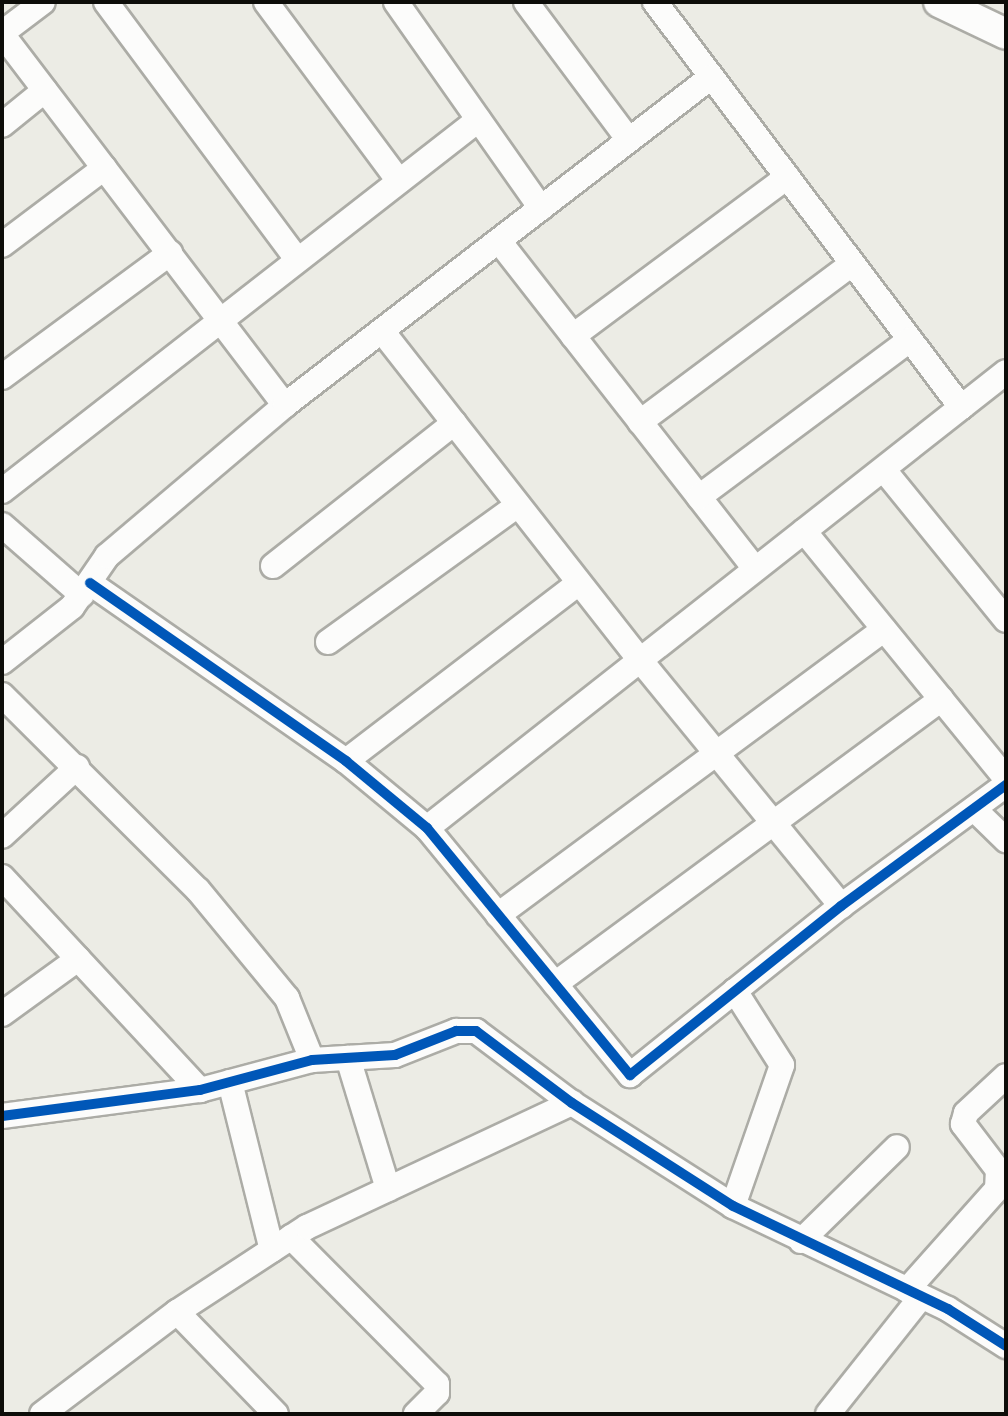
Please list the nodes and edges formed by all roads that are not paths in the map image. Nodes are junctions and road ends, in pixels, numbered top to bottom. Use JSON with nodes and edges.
{"nodes":[{"id":1,"x":43,"y":2,"type":"edge"},
{"id":2,"x":106,"y":2,"type":"edge"},
{"id":3,"x":266,"y":2,"type":"edge"},
{"id":4,"x":396,"y":2,"type":"edge"},
{"id":5,"x":526,"y":2,"type":"edge"},
{"id":6,"x":655,"y":2,"type":"edge"},
{"id":7,"x":939,"y":2,"type":"edge"},
{"id":8,"x":2,"y":33,"type":"edge"},
{"id":9,"x":1006,"y":34,"type":"edge"},
{"id":10,"x":711,"y":77,"type":"junction"},
{"id":11,"x":45,"y":90,"type":"junction"},
{"id":12,"x":478,"y":120,"type":"junction"},
{"id":13,"x":2,"y":125,"type":"edge"},
{"id":14,"x":629,"y":140,"type":"junction"},
{"id":15,"x":104,"y":168,"type":"junction"},
{"id":16,"x":787,"y":177,"type":"junction"},
{"id":17,"x":399,"y":181,"type":"junction"},
{"id":18,"x":541,"y":208,"type":"junction"},
{"id":19,"x":499,"y":241,"type":"junction"},
{"id":20,"x":2,"y":245,"type":"edge"},
{"id":21,"x":170,"y":253,"type":"junction"},
{"id":22,"x":297,"y":259,"type":"junction"},
{"id":23,"x":852,"y":264,"type":"junction"},
{"id":24,"x":219,"y":319,"type":"junction"},
{"id":25,"x":382,"y":331,"type":"junction"},
{"id":26,"x":573,"y":336,"type":"junction"},
{"id":27,"x":910,"y":340,"type":"junction"},
{"id":28,"x":1006,"y":372,"type":"edge"},
{"id":29,"x":2,"y":377,"type":"edge"},
{"id":30,"x":285,"y":405,"type":"junction"},
{"id":31,"x":961,"y":407,"type":"junction"},
{"id":32,"x":640,"y":422,"type":"junction"},
{"id":33,"x":454,"y":423,"type":"junction"},
{"id":34,"x":884,"y":470,"type":"junction"},
{"id":35,"x":2,"y":491,"type":"edge"},
{"id":36,"x":699,"y":497,"type":"junction"},
{"id":37,"x":518,"y":505,"type":"junction"},
{"id":38,"x":2,"y":525,"type":"edge"},
{"id":39,"x":804,"y":531,"type":"junction"},
{"id":40,"x":273,"y":566,"type":"dead end"},
{"id":41,"x":755,"y":569,"type":"junction"},
{"id":42,"x":579,"y":583,"type":"junction"},
{"id":43,"x":86,"y":589,"type":"junction"},
{"id":44,"x":1006,"y":620,"type":"edge"},
{"id":45,"x":884,"y":629,"type":"junction"},
{"id":46,"x":328,"y":642,"type":"dead end"},
{"id":47,"x":640,"y":660,"type":"junction"},
{"id":48,"x":2,"y":662,"type":"edge"},
{"id":49,"x":2,"y":695,"type":"edge"},
{"id":50,"x":941,"y":699,"type":"junction"},
{"id":51,"x":716,"y":753,"type":"junction"},
{"id":52,"x":346,"y":761,"type":"junction"},
{"id":53,"x":77,"y":767,"type":"junction"},
{"id":54,"x":1006,"y":782,"type":"edge"},
{"id":55,"x":974,"y":809,"type":"junction"},
{"id":56,"x":773,"y":823,"type":"junction"},
{"id":57,"x":427,"y":828,"type":"junction"},
{"id":58,"x":2,"y":836,"type":"edge"},
{"id":59,"x":1006,"y":840,"type":"edge"},
{"id":60,"x":2,"y":877,"type":"edge"},
{"id":61,"x":841,"y":906,"type":"junction"},
{"id":62,"x":498,"y":915,"type":"junction"},
{"id":63,"x":78,"y":959,"type":"junction"},
{"id":64,"x":555,"y":984,"type":"junction"},
{"id":65,"x":735,"y":991,"type":"junction"},
{"id":66,"x":2,"y":1014,"type":"edge"},
{"id":67,"x":348,"y":1058,"type":"junction"},
{"id":68,"x":312,"y":1060,"type":"junction"},
{"id":69,"x":1006,"y":1076,"type":"edge"},
{"id":70,"x":230,"y":1082,"type":"junction"},
{"id":71,"x":200,"y":1090,"type":"junction"},
{"id":72,"x":572,"y":1103,"type":"junction"},
{"id":73,"x":2,"y":1116,"type":"edge"},
{"id":74,"x":897,"y":1147,"type":"dead end"},
{"id":75,"x":1002,"y":1173,"type":"edge"},
{"id":76,"x":388,"y":1189,"type":"junction"},
{"id":77,"x":733,"y":1206,"type":"junction"},
{"id":78,"x":801,"y":1241,"type":"junction"},
{"id":79,"x":282,"y":1243,"type":"junction"},
{"id":80,"x":914,"y":1294,"type":"junction"},
{"id":81,"x":177,"y":1312,"type":"junction"},
{"id":82,"x":1006,"y":1346,"type":"edge"},
{"id":83,"x":51,"y":1411,"type":"edge"},
{"id":84,"x":276,"y":1414,"type":"edge"},
{"id":85,"x":416,"y":1414,"type":"edge"},
{"id":86,"x":828,"y":1414,"type":"edge"}],
"edges":[{"from":1,"to":8,"type":"street"},
{"from":2,"to":22,"type":"street"},
{"from":3,"to":17,"type":"street"},
{"from":4,"to":12,"type":"street"},
{"from":5,"to":14,"type":"street"},
{"from":6,"to":10,"type":"street"},
{"from":7,"to":9,"type":"street"},
{"from":8,"to":11,"type":"street"},
{"from":10,"to":14,"type":"street"},
{"from":10,"to":16,"type":"street"},
{"from":11,"to":13,"type":"street"},
{"from":11,"to":15,"type":"street"},
{"from":12,"to":17,"type":"street"},
{"from":12,"to":18,"type":"street"},
{"from":14,"to":18,"type":"street"},
{"from":15,"to":20,"type":"street"},
{"from":15,"to":21,"type":"street"},
{"from":16,"to":23,"type":"street"},
{"from":16,"to":26,"type":"street"},
{"from":17,"to":22,"type":"street"},
{"from":18,"to":19,"type":"street"},
{"from":19,"to":25,"type":"street"},
{"from":19,"to":26,"type":"street"},
{"from":21,"to":24,"type":"street"},
{"from":21,"to":29,"type":"street"},
{"from":22,"to":24,"type":"street"},
{"from":23,"to":27,"type":"street"},
{"from":23,"to":32,"type":"street"},
{"from":24,"to":30,"type":"street"},
{"from":24,"to":35,"type":"street"},
{"from":25,"to":30,"type":"street"},
{"from":25,"to":33,"type":"street"},
{"from":26,"to":32,"type":"street"},
{"from":27,"to":31,"type":"street"},
{"from":27,"to":36,"type":"street"},
{"from":28,"to":31,"type":"street"},
{"from":30,"to":43,"type":"street"},
{"from":31,"to":34,"type":"street"},
{"from":32,"to":36,"type":"street"},
{"from":33,"to":37,"type":"street"},
{"from":33,"to":40,"type":"street"},
{"from":34,"to":39,"type":"street"},
{"from":34,"to":44,"type":"street"},
{"from":36,"to":41,"type":"street"},
{"from":37,"to":42,"type":"street"},
{"from":37,"to":46,"type":"street"},
{"from":38,"to":43,"type":"street"},
{"from":39,"to":41,"type":"street"},
{"from":39,"to":45,"type":"street"},
{"from":41,"to":47,"type":"street"},
{"from":42,"to":47,"type":"street"},
{"from":42,"to":52,"type":"street"},
{"from":43,"to":48,"type":"street"},
{"from":43,"to":52,"type":"street"},
{"from":45,"to":50,"type":"street"},
{"from":45,"to":51,"type":"street"},
{"from":47,"to":51,"type":"street"},
{"from":47,"to":57,"type":"street"},
{"from":49,"to":53,"type":"street"},
{"from":50,"to":54,"type":"street"},
{"from":50,"to":56,"type":"street"},
{"from":51,"to":56,"type":"street"},
{"from":51,"to":62,"type":"street"},
{"from":52,"to":57,"type":"street"},
{"from":53,"to":58,"type":"street"},
{"from":53,"to":68,"type":"street"},
{"from":54,"to":55,"type":"street"},
{"from":55,"to":59,"type":"street"},
{"from":55,"to":61,"type":"street"},
{"from":56,"to":61,"type":"street"},
{"from":56,"to":64,"type":"street"},
{"from":57,"to":62,"type":"street"},
{"from":60,"to":63,"type":"street"},
{"from":61,"to":65,"type":"street"},
{"from":62,"to":64,"type":"street"},
{"from":63,"to":66,"type":"street"},
{"from":63,"to":71,"type":"street"},
{"from":64,"to":65,"type":"street"},
{"from":65,"to":77,"type":"street"},
{"from":67,"to":68,"type":"street"},
{"from":67,"to":72,"type":"street"},
{"from":67,"to":76,"type":"street"},
{"from":68,"to":70,"type":"street"},
{"from":69,"to":75,"type":"street"},
{"from":70,"to":71,"type":"street"},
{"from":70,"to":79,"type":"street"},
{"from":71,"to":73,"type":"street"},
{"from":72,"to":76,"type":"street"},
{"from":72,"to":77,"type":"street"},
{"from":74,"to":78,"type":"street"},
{"from":75,"to":80,"type":"street"},
{"from":76,"to":79,"type":"street"},
{"from":77,"to":78,"type":"street"},
{"from":78,"to":80,"type":"street"},
{"from":79,"to":81,"type":"street"},
{"from":79,"to":85,"type":"street"},
{"from":80,"to":82,"type":"street"},
{"from":80,"to":86,"type":"street"},
{"from":81,"to":83,"type":"street"},
{"from":81,"to":84,"type":"street"}]}
